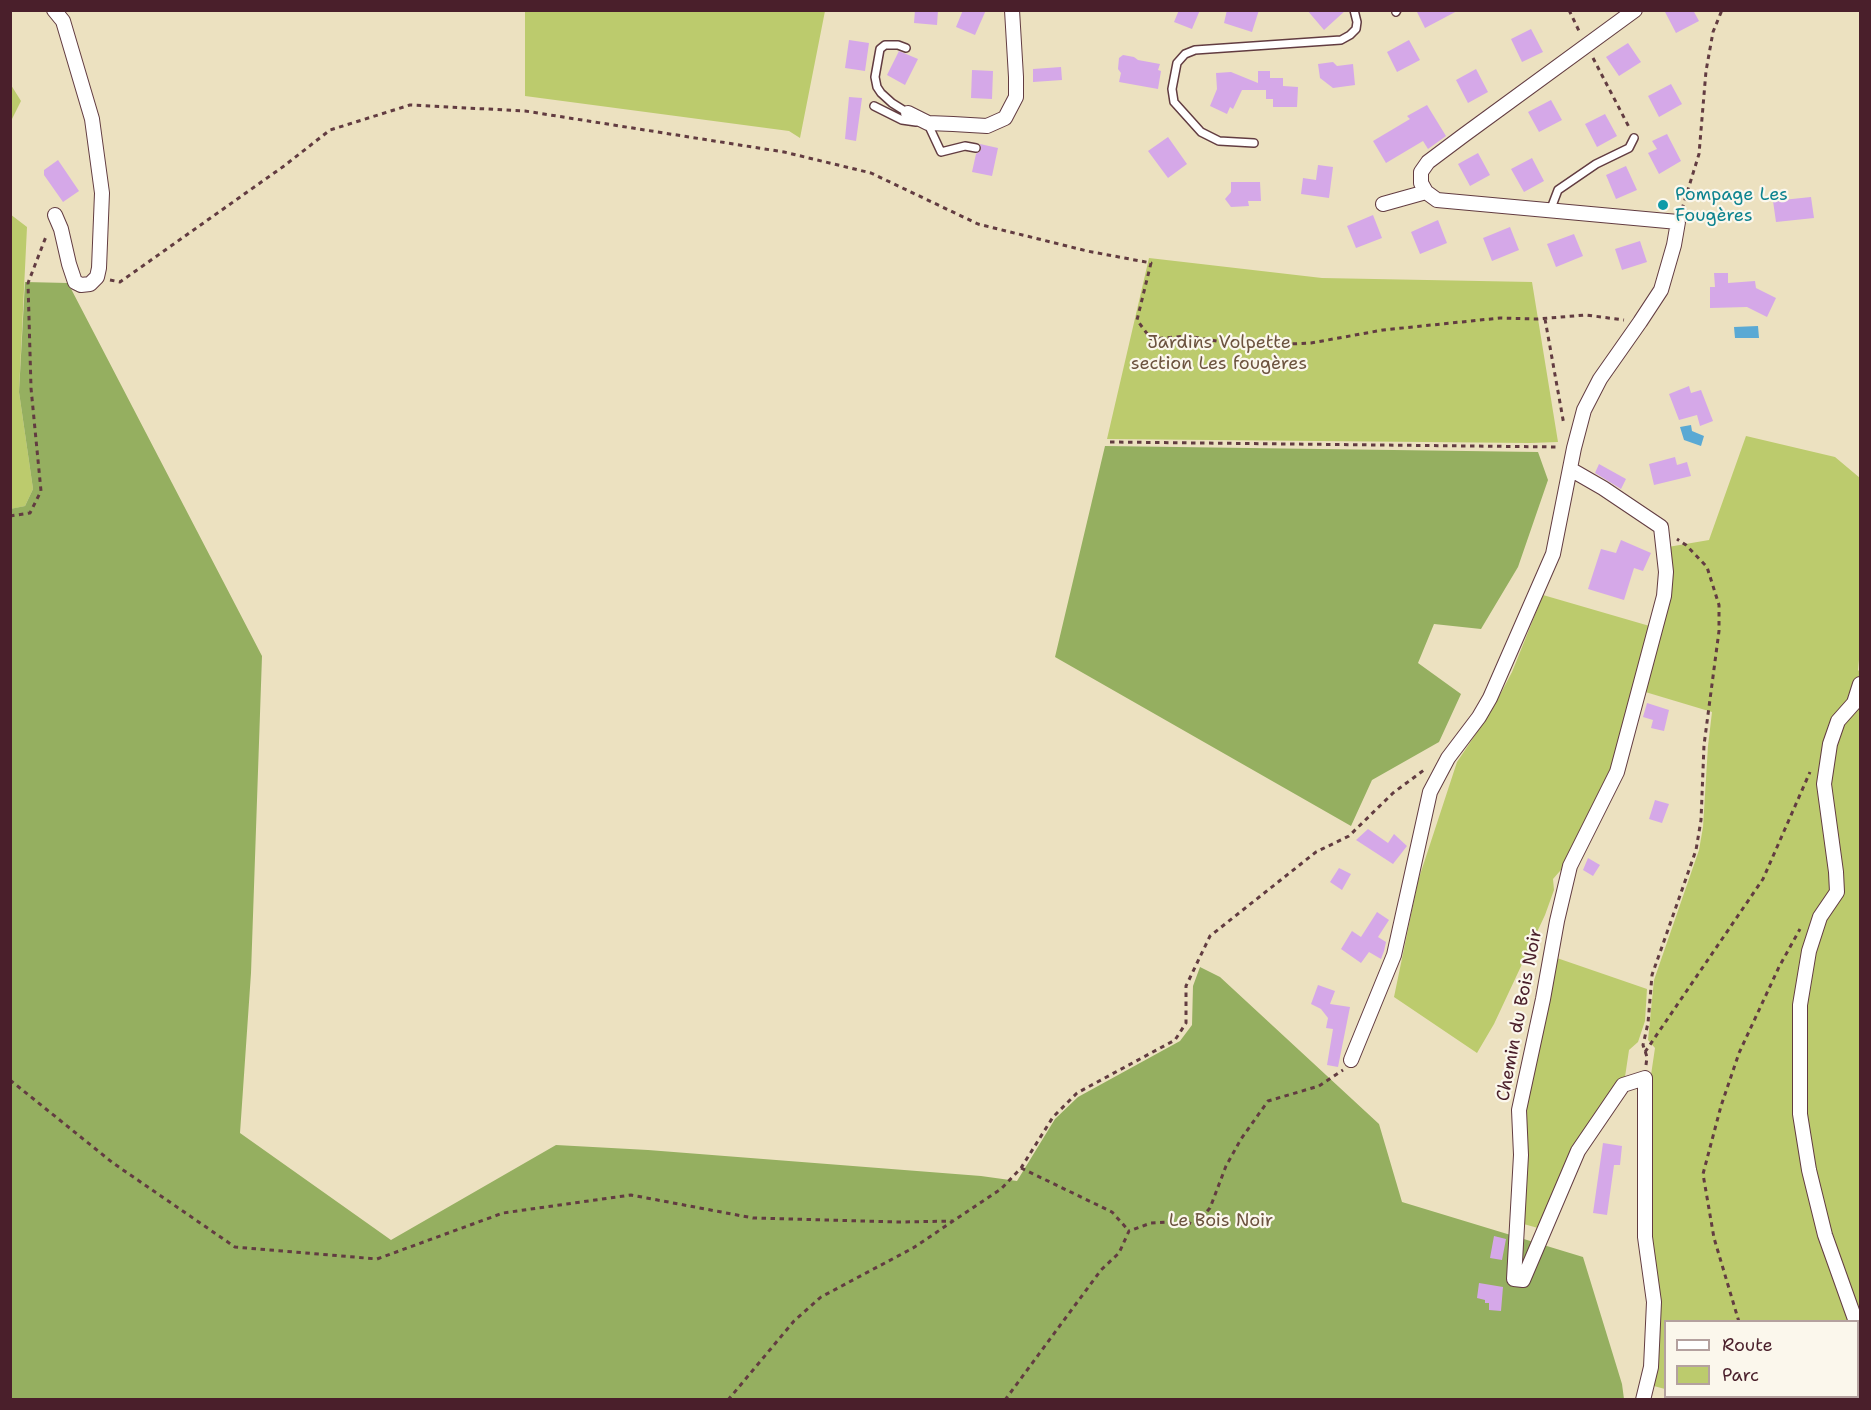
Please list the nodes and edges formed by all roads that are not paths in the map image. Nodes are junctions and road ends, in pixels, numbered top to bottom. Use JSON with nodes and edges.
{"nodes":[{"id":1,"x":54,"y":10,"type":"edge"},
{"id":2,"x":1012,"y":10,"type":"edge"},
{"id":3,"x":1354,"y":10,"type":"edge"},
{"id":4,"x":1635,"y":10,"type":"edge"},
{"id":5,"x":906,"y":48,"type":"dead end"},
{"id":6,"x":874,"y":106,"type":"dead end"},
{"id":7,"x":908,"y":113,"type":"joint"},
{"id":8,"x":928,"y":123,"type":"junction"},
{"id":9,"x":1634,"y":138,"type":"road end"},
{"id":10,"x":1254,"y":143,"type":"dead end"},
{"id":11,"x":976,"y":148,"type":"dead end"},
{"id":12,"x":1426,"y":192,"type":"junction"},
{"id":13,"x":1383,"y":204,"type":"dead end"},
{"id":14,"x":1550,"y":211,"type":"junction"},
{"id":15,"x":55,"y":215,"type":"road end"},
{"id":16,"x":1570,"y":469,"type":"junction"},
{"id":17,"x":1860,"y":684,"type":"edge"},
{"id":18,"x":1351,"y":1060,"type":"road end"},
{"id":19,"x":1856,"y":1320,"type":"edge"},
{"id":20,"x":1643,"y":1400,"type":"edge"}],
"edges":[{"from":1,"to":15,"type":"street"},
{"from":2,"to":8,"type":"street"},
{"from":3,"to":10,"type":"lane"},
{"from":4,"to":12,"type":"street"},
{"from":5,"to":7,"type":"lane"},
{"from":6,"to":8,"type":"lane"},
{"from":7,"to":8,"type":"street"},
{"from":8,"to":11,"type":"lane"},
{"from":9,"to":14,"type":"lane"},
{"from":12,"to":13,"type":"street"},
{"from":12,"to":14,"type":"street"},
{"from":14,"to":16,"type":"street"},
{"from":16,"to":18,"type":"street"},
{"from":16,"to":20,"type":"street","name":"Chemin du Bois Noir"},
{"from":17,"to":19,"type":"street"}]}
